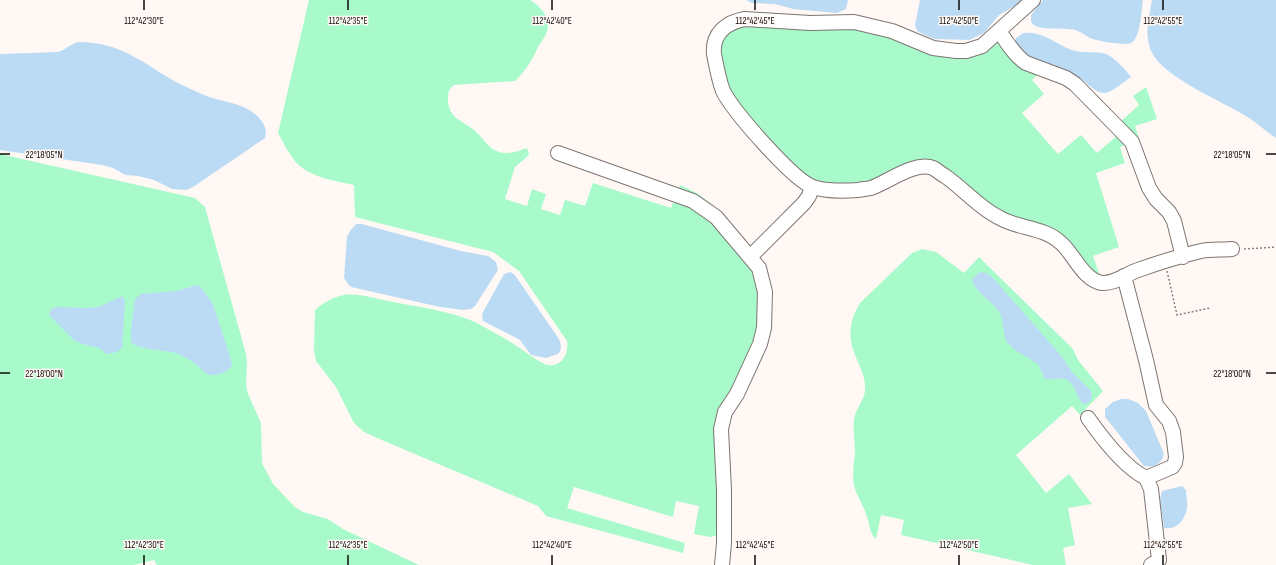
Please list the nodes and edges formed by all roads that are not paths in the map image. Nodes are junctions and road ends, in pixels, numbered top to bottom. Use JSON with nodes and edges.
{"nodes":[{"id":1,"x":1033,"y":0,"type":"edge"},
{"id":2,"x":999,"y":30,"type":"junction"},
{"id":3,"x":558,"y":153,"type":"dead end"},
{"id":4,"x":812,"y":187,"type":"junction"},
{"id":5,"x":1232,"y":249,"type":"road end"},
{"id":6,"x":751,"y":256,"type":"junction"},
{"id":7,"x":1182,"y":257,"type":"junction"},
{"id":8,"x":1124,"y":276,"type":"junction"},
{"id":9,"x":1088,"y":418,"type":"dead end"},
{"id":10,"x":1146,"y":478,"type":"junction"},
{"id":11,"x":722,"y":565,"type":"edge"},
{"id":12,"x":1151,"y":565,"type":"edge"}],
"edges":[{"from":1,"to":2,"type":"street"},
{"from":2,"to":4,"type":"street"},
{"from":2,"to":7,"type":"street"},
{"from":3,"to":6,"type":"street"},
{"from":4,"to":6,"type":"street"},
{"from":4,"to":8,"type":"street"},
{"from":5,"to":7,"type":"street"},
{"from":6,"to":11,"type":"street"},
{"from":7,"to":8,"type":"street"},
{"from":8,"to":10,"type":"street"},
{"from":9,"to":10,"type":"street"},
{"from":10,"to":12,"type":"street"}]}
